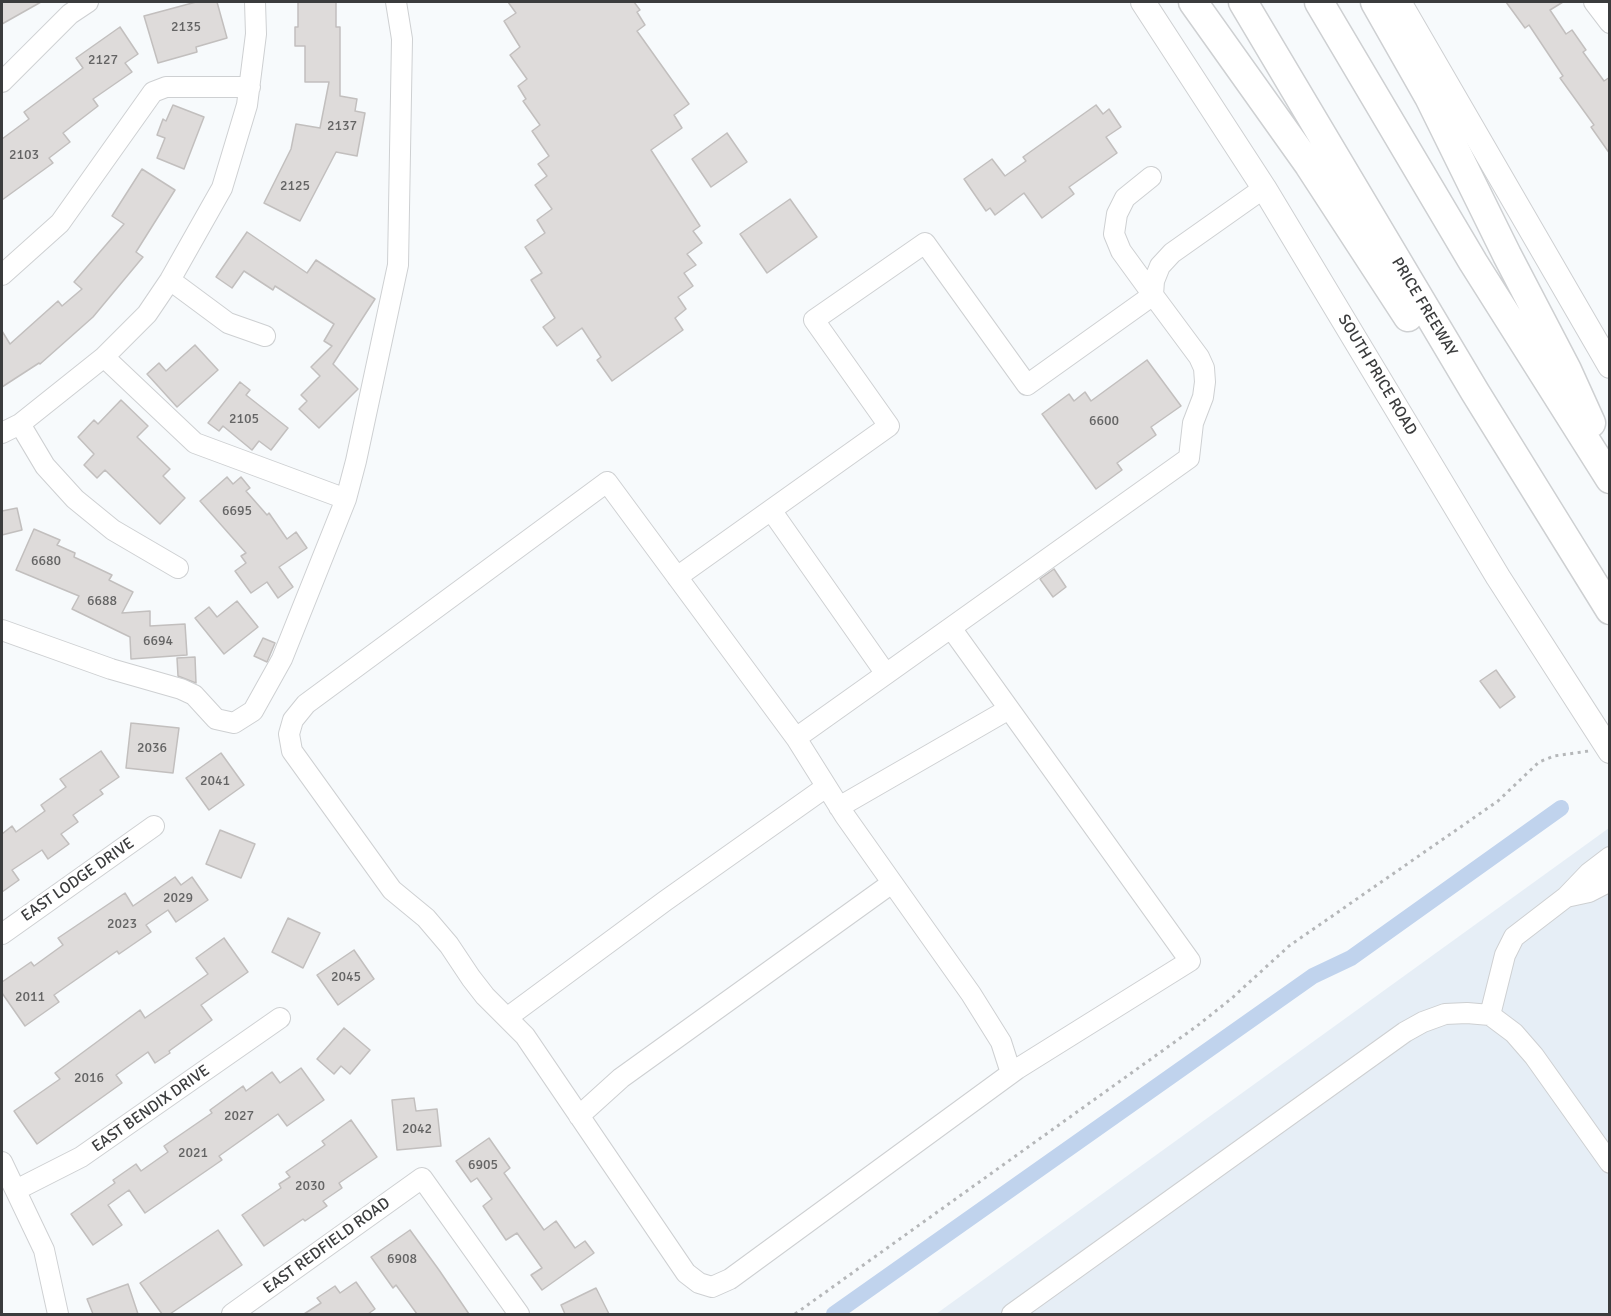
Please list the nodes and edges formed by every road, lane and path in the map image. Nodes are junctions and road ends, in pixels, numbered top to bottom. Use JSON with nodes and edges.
{"nodes":[{"id":1,"x":87,"y":2,"type":"edge"},
{"id":2,"x":255,"y":2,"type":"edge"},
{"id":3,"x":396,"y":2,"type":"edge"},
{"id":4,"x":1143,"y":2,"type":"edge"},
{"id":5,"x":1192,"y":2,"type":"edge"},
{"id":6,"x":1243,"y":2,"type":"edge"},
{"id":7,"x":1319,"y":2,"type":"edge"},
{"id":8,"x":1375,"y":2,"type":"edge"},
{"id":9,"x":1399,"y":2,"type":"edge"},
{"id":10,"x":2,"y":82,"type":"edge"},
{"id":11,"x":250,"y":87,"type":"junction"},
{"id":12,"x":1151,"y":177,"type":"dead end"},
{"id":13,"x":1264,"y":188,"type":"junction"},
{"id":14,"x":2,"y":275,"type":"edge"},
{"id":15,"x":170,"y":280,"type":"junction"},
{"id":16,"x":1153,"y":295,"type":"junction"},
{"id":17,"x":265,"y":336,"type":"dead end"},
{"id":18,"x":104,"y":357,"type":"junction"},
{"id":19,"x":1610,"y":366,"type":"edge"},
{"id":20,"x":20,"y":424,"type":"junction"},
{"id":21,"x":2,"y":433,"type":"edge"},
{"id":22,"x":1610,"y":463,"type":"edge"},
{"id":23,"x":1610,"y":479,"type":"edge"},
{"id":24,"x":346,"y":499,"type":"junction"},
{"id":25,"x":771,"y":510,"type":"junction"},
{"id":26,"x":1555,"y":525,"type":"junction"},
{"id":27,"x":178,"y":568,"type":"dead end"},
{"id":28,"x":677,"y":577,"type":"junction"},
{"id":29,"x":1610,"y":610,"type":"edge"},
{"id":30,"x":951,"y":628,"type":"junction"},
{"id":31,"x":2,"y":630,"type":"edge"},
{"id":32,"x":886,"y":674,"type":"junction"},
{"id":33,"x":1010,"y":709,"type":"junction"},
{"id":34,"x":796,"y":738,"type":"junction"},
{"id":35,"x":1607,"y":747,"type":"edge"},
{"id":36,"x":826,"y":787,"type":"junction"},
{"id":37,"x":839,"y":807,"type":"junction"},
{"id":38,"x":154,"y":826,"type":"dead end"},
{"id":39,"x":1610,"y":857,"type":"edge"},
{"id":40,"x":1610,"y":881,"type":"edge"},
{"id":41,"x":892,"y":883,"type":"junction"},
{"id":42,"x":1566,"y":897,"type":"junction"},
{"id":43,"x":2,"y":934,"type":"edge"},
{"id":44,"x":1490,"y":1016,"type":"junction"},
{"id":45,"x":508,"y":1017,"type":"junction"},
{"id":46,"x":280,"y":1018,"type":"dead end"},
{"id":47,"x":1011,"y":1073,"type":"junction"},
{"id":48,"x":579,"y":1116,"type":"junction"},
{"id":49,"x":2,"y":1162,"type":"edge"},
{"id":50,"x":1610,"y":1163,"type":"edge"},
{"id":51,"x":16,"y":1190,"type":"junction"},
{"id":52,"x":58,"y":1314,"type":"edge"},
{"id":53,"x":232,"y":1314,"type":"edge"},
{"id":54,"x":519,"y":1314,"type":"edge"},
{"id":55,"x":795,"y":1314,"type":"edge"},
{"id":56,"x":1012,"y":1314,"type":"edge"}],
"edges":[{"from":1,"to":10,"type":"street"},
{"from":2,"to":11,"type":"street"},
{"from":3,"to":24,"type":"street"},
{"from":4,"to":13,"type":"main road","name":"SOUTH PRICE ROAD"},
{"from":5,"to":26,"type":"highway"},
{"from":6,"to":26,"type":"highway","name":"PRICE FREEWAY"},
{"from":7,"to":23,"type":"highway"},
{"from":8,"to":22,"type":"highway"},
{"from":9,"to":19,"type":"main road"},
{"from":11,"to":14,"type":"street"},
{"from":11,"to":15,"type":"street"},
{"from":12,"to":16,"type":"street"},
{"from":13,"to":16,"type":"street"},
{"from":13,"to":35,"type":"main road","name":"SOUTH PRICE ROAD"},
{"from":15,"to":17,"type":"street"},
{"from":15,"to":18,"type":"street"},
{"from":16,"to":25,"type":"street"},
{"from":16,"to":30,"type":"street"},
{"from":18,"to":20,"type":"street"},
{"from":18,"to":24,"type":"street"},
{"from":20,"to":21,"type":"street"},
{"from":20,"to":27,"type":"street"},
{"from":24,"to":31,"type":"street"},
{"from":25,"to":28,"type":"street"},
{"from":25,"to":32,"type":"street"},
{"from":26,"to":29,"type":"highway","name":"PRICE FREEWAY"},
{"from":28,"to":34,"type":"street"},
{"from":28,"to":45,"type":"street"},
{"from":30,"to":32,"type":"street"},
{"from":30,"to":33,"type":"street"},
{"from":32,"to":34,"type":"street"},
{"from":33,"to":37,"type":"street"},
{"from":33,"to":47,"type":"street"},
{"from":34,"to":36,"type":"street"},
{"from":35,"to":55,"type":"path"},
{"from":36,"to":37,"type":"street"},
{"from":36,"to":45,"type":"street"},
{"from":37,"to":41,"type":"street"},
{"from":38,"to":43,"type":"street","name":"EAST LODGE DRIVE"},
{"from":39,"to":42,"type":"street"},
{"from":40,"to":42,"type":"street"},
{"from":41,"to":47,"type":"street"},
{"from":41,"to":48,"type":"street"},
{"from":42,"to":44,"type":"street"},
{"from":44,"to":50,"type":"street"},
{"from":44,"to":56,"type":"street"},
{"from":45,"to":48,"type":"street"},
{"from":46,"to":51,"type":"street","name":"EAST BENDIX DRIVE"},
{"from":47,"to":48,"type":"street"},
{"from":49,"to":51,"type":"street"},
{"from":51,"to":52,"type":"street"},
{"from":53,"to":54,"type":"street","name":"EAST REDFIELD ROAD"}]}
